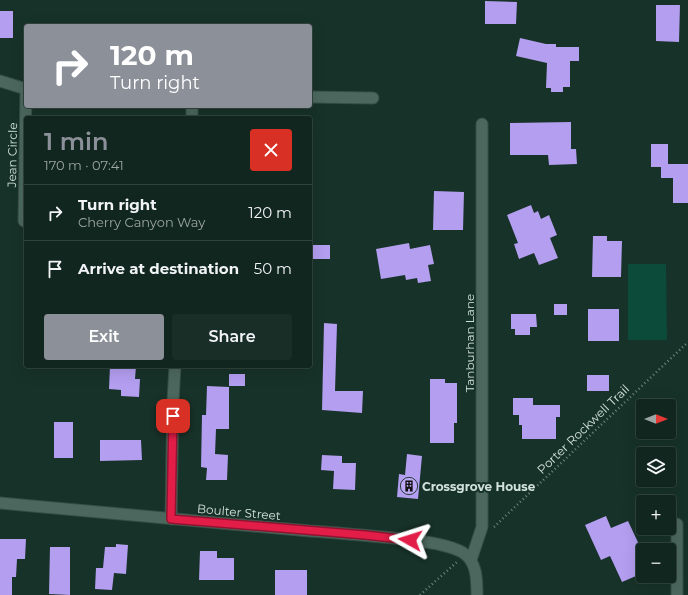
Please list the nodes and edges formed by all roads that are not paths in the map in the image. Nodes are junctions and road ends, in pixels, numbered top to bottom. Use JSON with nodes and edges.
{"nodes":[{"id":1,"x":0,"y":81,"type":"edge"},
{"id":2,"x":24,"y":89,"type":"edge"},
{"id":3,"x":312,"y":97,"type":"edge"},
{"id":4,"x":373,"y":98,"type":"dead end"},
{"id":5,"x":482,"y":124,"type":"dead end"},
{"id":6,"x":176,"y":368,"type":"edge"},
{"id":7,"x":0,"y":503,"type":"edge"},
{"id":8,"x":171,"y":519,"type":"junction"},
{"id":9,"x":677,"y":524,"type":"dead end"},
{"id":10,"x":468,"y":557,"type":"junction"},
{"id":11,"x":477,"y":595,"type":"edge"},
{"id":12,"x":677,"y":595,"type":"edge"}],
"edges":[{"from":1,"to":2,"type":"street"},
{"from":3,"to":4,"type":"street"},
{"from":5,"to":10,"type":"street","name":"Tanburhan Lane"},
{"from":6,"to":8,"type":"street"},
{"from":7,"to":8,"type":"street","name":"Boulter Street"},
{"from":8,"to":10,"type":"street","name":"Boulter Street"},
{"from":9,"to":12,"type":"street"},
{"from":10,"to":11,"type":"street"}]}
